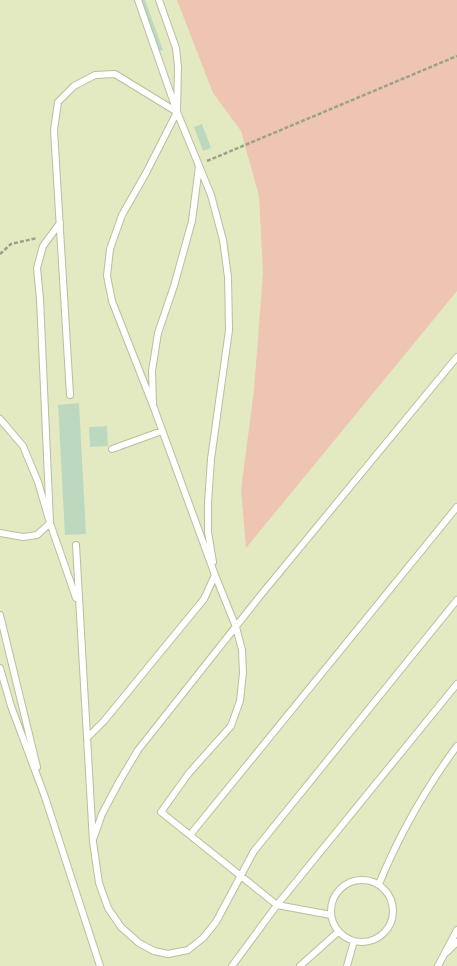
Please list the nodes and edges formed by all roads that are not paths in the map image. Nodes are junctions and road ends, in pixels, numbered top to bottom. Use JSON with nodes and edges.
{"nodes":[{"id":1,"x":138,"y":0,"type":"edge"},
{"id":2,"x":159,"y":0,"type":"edge"},
{"id":3,"x":177,"y":112,"type":"junction"},
{"id":4,"x":199,"y":165,"type":"junction"},
{"id":5,"x":60,"y":223,"type":"junction"},
{"id":6,"x":457,"y":357,"type":"edge"},
{"id":7,"x":70,"y":395,"type":"dead end"},
{"id":8,"x":154,"y":408,"type":"junction"},
{"id":9,"x":0,"y":419,"type":"edge"},
{"id":10,"x":162,"y":430,"type":"junction"},
{"id":11,"x":112,"y":449,"type":"dead end"},
{"id":12,"x":457,"y":508,"type":"edge"},
{"id":13,"x":50,"y":523,"type":"junction"},
{"id":14,"x":0,"y":534,"type":"edge"},
{"id":15,"x":76,"y":544,"type":"dead end"},
{"id":16,"x":215,"y":575,"type":"junction"},
{"id":17,"x":457,"y":600,"type":"edge"},
{"id":18,"x":79,"y":606,"type":"junction"},
{"id":19,"x":0,"y":615,"type":"edge"},
{"id":20,"x":236,"y":627,"type":"junction"},
{"id":21,"x":0,"y":668,"type":"edge"},
{"id":22,"x":457,"y":684,"type":"edge"},
{"id":23,"x":87,"y":738,"type":"junction"},
{"id":24,"x":457,"y":746,"type":"edge"},
{"id":25,"x":45,"y":797,"type":"junction"},
{"id":26,"x":190,"y":835,"type":"junction"},
{"id":27,"x":92,"y":842,"type":"junction"},
{"id":28,"x":240,"y":875,"type":"junction"},
{"id":29,"x":379,"y":884,"type":"junction"},
{"id":30,"x":277,"y":905,"type":"junction"},
{"id":31,"x":331,"y":915,"type":"junction"},
{"id":32,"x":457,"y":930,"type":"edge"},
{"id":33,"x":338,"y":932,"type":"junction"},
{"id":34,"x":354,"y":942,"type":"junction"},
{"id":35,"x":457,"y":942,"type":"edge"},
{"id":36,"x":442,"y":958,"type":"junction"},
{"id":37,"x":100,"y":966,"type":"edge"},
{"id":38,"x":232,"y":966,"type":"edge"},
{"id":39,"x":300,"y":966,"type":"edge"},
{"id":40,"x":347,"y":966,"type":"edge"},
{"id":41,"x":438,"y":966,"type":"edge"}],
"edges":[{"from":1,"to":3,"type":"lane"},
{"from":2,"to":3,"type":"lane"},
{"from":3,"to":4,"type":"lane"},
{"from":3,"to":5,"type":"lane"},
{"from":3,"to":8,"type":"lane"},
{"from":4,"to":8,"type":"lane"},
{"from":4,"to":16,"type":"lane"},
{"from":5,"to":7,"type":"lane"},
{"from":5,"to":13,"type":"lane"},
{"from":6,"to":20,"type":"lane"},
{"from":8,"to":10,"type":"lane"},
{"from":9,"to":13,"type":"lane"},
{"from":10,"to":11,"type":"lane"},
{"from":10,"to":16,"type":"lane"},
{"from":12,"to":26,"type":"lane"},
{"from":13,"to":14,"type":"lane"},
{"from":13,"to":18,"type":"lane"},
{"from":15,"to":18,"type":"lane"},
{"from":16,"to":20,"type":"lane"},
{"from":16,"to":23,"type":"lane"},
{"from":17,"to":28,"type":"lane"},
{"from":18,"to":23,"type":"lane"},
{"from":19,"to":25,"type":"lane"},
{"from":20,"to":26,"type":"lane"},
{"from":20,"to":27,"type":"lane"},
{"from":21,"to":25,"type":"lane"},
{"from":22,"to":30,"type":"lane"},
{"from":23,"to":27,"type":"lane"},
{"from":24,"to":29,"type":"lane"},
{"from":25,"to":37,"type":"lane"},
{"from":26,"to":28,"type":"lane"},
{"from":27,"to":28,"type":"lane"},
{"from":28,"to":30,"type":"lane"},
{"from":29,"to":31,"type":"lane"},
{"from":29,"to":34,"type":"lane"},
{"from":30,"to":31,"type":"lane"},
{"from":30,"to":38,"type":"lane"},
{"from":31,"to":33,"type":"lane"},
{"from":32,"to":36,"type":"lane"},
{"from":33,"to":34,"type":"lane"},
{"from":33,"to":39,"type":"lane"},
{"from":34,"to":40,"type":"lane"},
{"from":35,"to":36,"type":"lane"},
{"from":36,"to":41,"type":"lane"}]}
